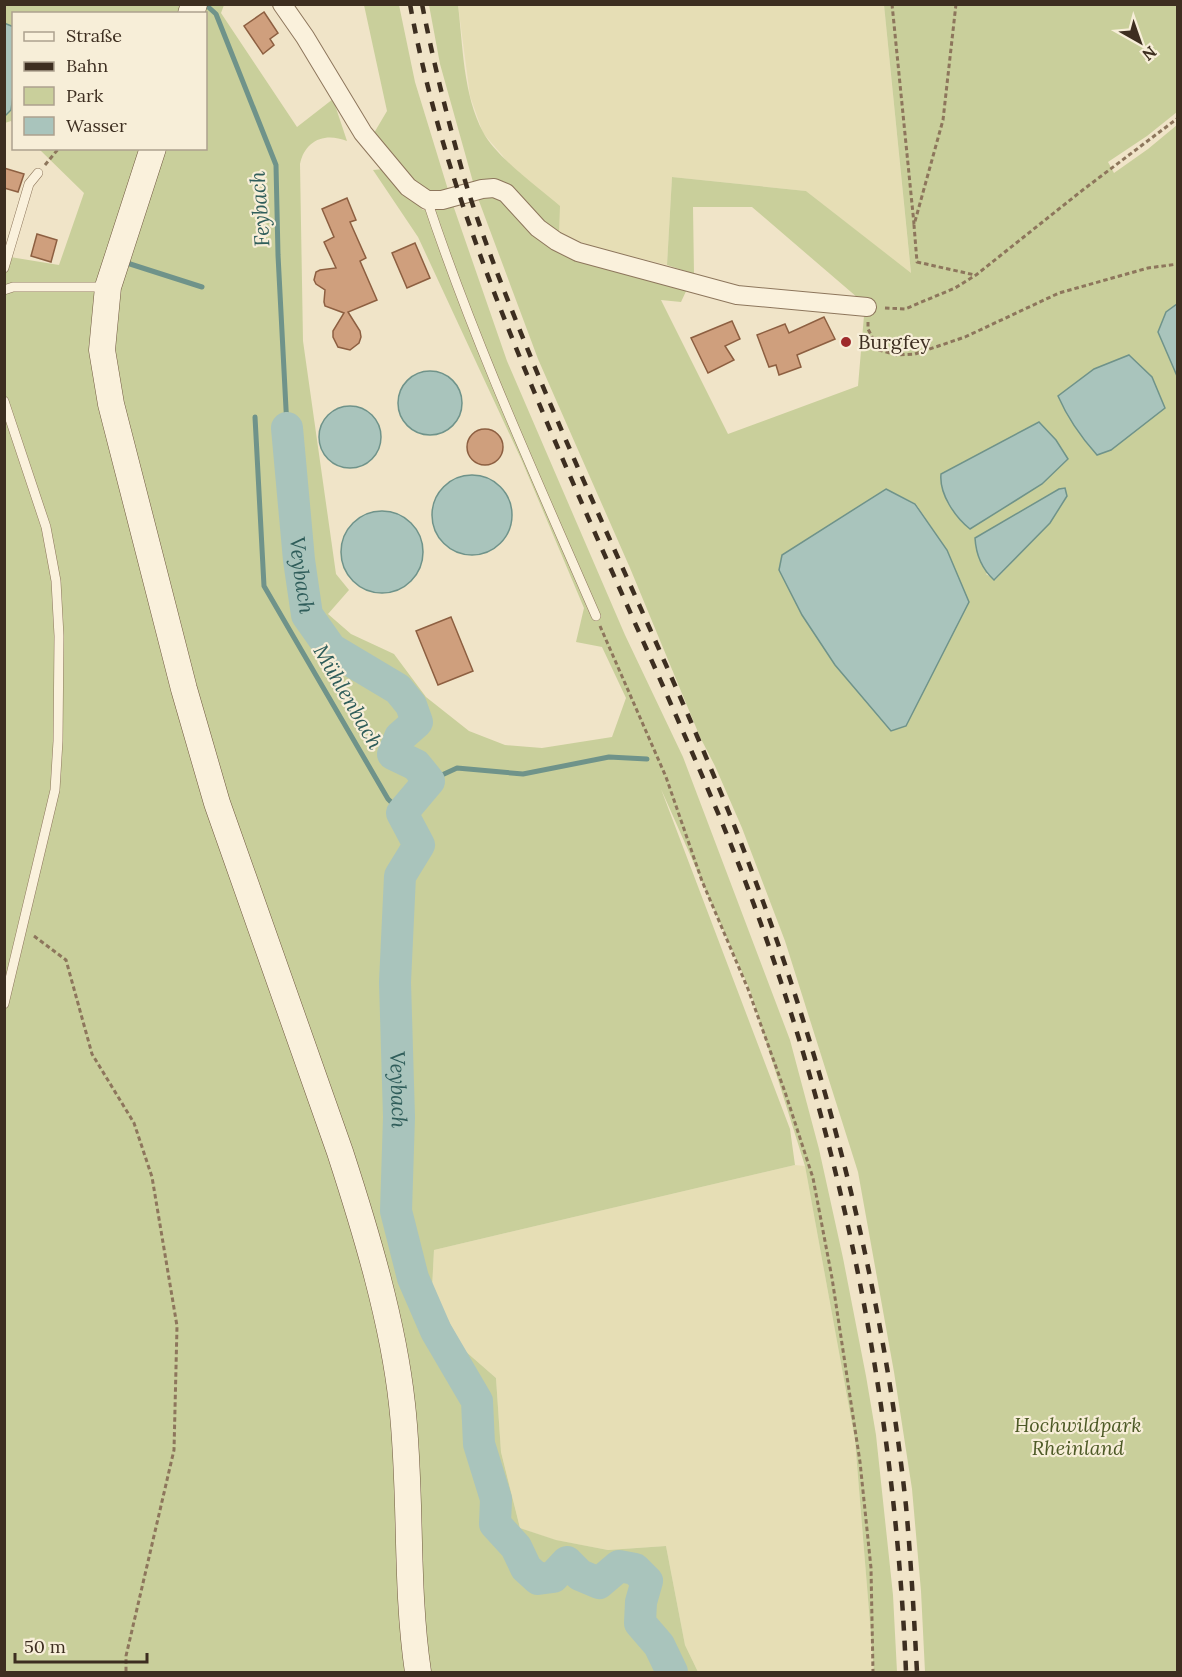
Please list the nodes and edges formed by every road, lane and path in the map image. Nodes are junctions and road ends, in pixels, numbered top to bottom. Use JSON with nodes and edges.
{"nodes":[{"id":1,"x":282,"y":4,"type":"edge"},
{"id":2,"x":892,"y":4,"type":"edge"},
{"id":3,"x":956,"y":4,"type":"edge"},
{"id":4,"x":1178,"y":118,"type":"edge"},
{"id":5,"x":57,"y":150,"type":"edge"},
{"id":6,"x":152,"y":150,"type":"edge"},
{"id":7,"x":38,"y":173,"type":"joint"},
{"id":8,"x":427,"y":200,"type":"junction"},
{"id":9,"x":914,"y":225,"type":"junction"},
{"id":10,"x":1178,"y":264,"type":"edge"},
{"id":11,"x":4,"y":268,"type":"edge"},
{"id":12,"x":976,"y":275,"type":"junction"},
{"id":13,"x":108,"y":287,"type":"junction"},
{"id":14,"x":4,"y":290,"type":"edge"},
{"id":15,"x":867,"y":307,"type":"junction"},
{"id":16,"x":4,"y":401,"type":"edge"},
{"id":17,"x":596,"y":616,"type":"joint"},
{"id":18,"x":14,"y":959,"type":"junction"},
{"id":19,"x":4,"y":1004,"type":"edge"},
{"id":20,"x":126,"y":1672,"type":"edge"},
{"id":21,"x":418,"y":1672,"type":"edge"},
{"id":22,"x":873,"y":1672,"type":"edge"}],
"edges":[{"from":1,"to":8,"type":"street"},
{"from":2,"to":9,"type":"path"},
{"from":3,"to":9,"type":"path"},
{"from":4,"to":12,"type":"path"},
{"from":5,"to":7,"type":"path"},
{"from":6,"to":13,"type":"main road"},
{"from":7,"to":11,"type":"lane"},
{"from":8,"to":15,"type":"street"},
{"from":8,"to":17,"type":"lane"},
{"from":9,"to":12,"type":"path"},
{"from":10,"to":15,"type":"path"},
{"from":12,"to":15,"type":"path"},
{"from":13,"to":14,"type":"lane"},
{"from":13,"to":21,"type":"main road"},
{"from":16,"to":18,"type":"lane"},
{"from":17,"to":22,"type":"path"},
{"from":18,"to":19,"type":"lane"},
{"from":18,"to":20,"type":"path"}]}
